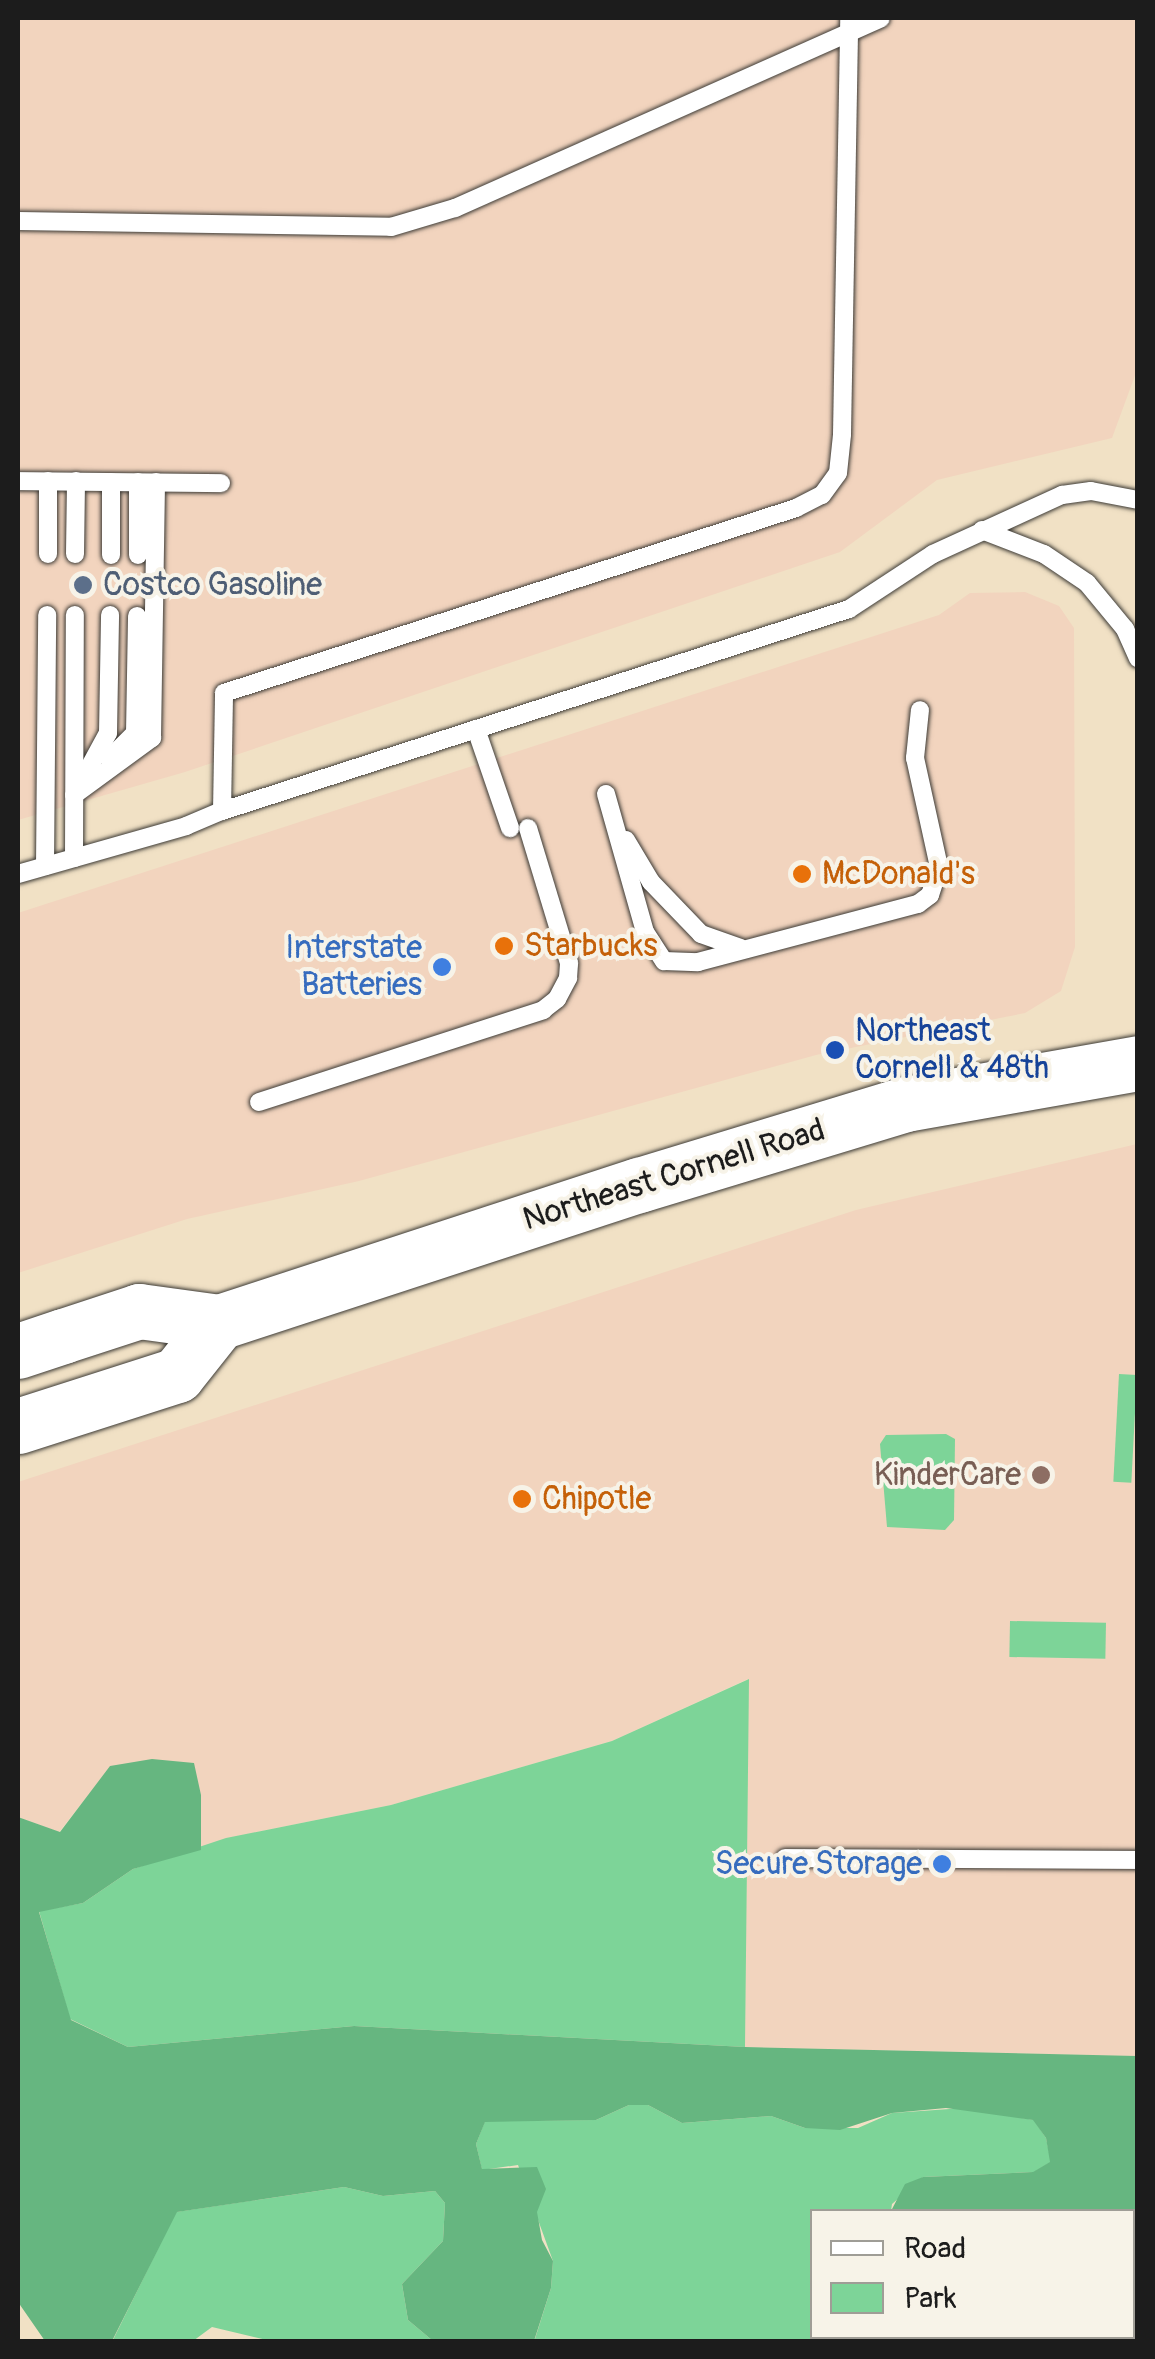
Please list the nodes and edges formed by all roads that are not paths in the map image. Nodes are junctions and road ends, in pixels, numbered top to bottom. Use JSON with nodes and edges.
{"nodes":[{"id":1,"x":880,"y":18,"type":"edge"},
{"id":2,"x":849,"y":24,"type":"edge"},
{"id":3,"x":18,"y":221,"type":"edge"},
{"id":4,"x":18,"y":481,"type":"edge"},
{"id":5,"x":48,"y":481,"type":"junction"},
{"id":6,"x":76,"y":481,"type":"junction"},
{"id":7,"x":111,"y":482,"type":"junction"},
{"id":8,"x":147,"y":482,"type":"junction"},
{"id":9,"x":222,"y":484,"type":"dead end"},
{"id":10,"x":1138,"y":500,"type":"edge"},
{"id":11,"x":982,"y":530,"type":"junction"},
{"id":12,"x":48,"y":554,"type":"dead end"},
{"id":13,"x":76,"y":554,"type":"dead end"},
{"id":14,"x":111,"y":554,"type":"dead end"},
{"id":15,"x":138,"y":554,"type":"dead end"},
{"id":16,"x":48,"y":615,"type":"dead end"},
{"id":17,"x":75,"y":615,"type":"dead end"},
{"id":18,"x":110,"y":615,"type":"dead end"},
{"id":19,"x":137,"y":616,"type":"dead end"},
{"id":20,"x":1138,"y":658,"type":"edge"},
{"id":21,"x":920,"y":710,"type":"dead end"},
{"id":22,"x":476,"y":729,"type":"junction"},
{"id":23,"x":74,"y":795,"type":"junction"},
{"id":24,"x":222,"y":810,"type":"junction"},
{"id":25,"x":74,"y":858,"type":"junction"},
{"id":26,"x":45,"y":866,"type":"junction"},
{"id":27,"x":18,"y":874,"type":"edge"},
{"id":28,"x":744,"y":949,"type":"junction"},
{"id":29,"x":1138,"y":1063,"type":"edge"},
{"id":30,"x":260,"y":1102,"type":"dead end"},
{"id":31,"x":219,"y":1322,"type":"junction"},
{"id":32,"x":33,"y":1338,"type":"edge"},
{"id":33,"x":18,"y":1426,"type":"edge"},
{"id":34,"x":785,"y":1858,"type":"dead end"},
{"id":35,"x":1138,"y":1860,"type":"edge"}],
"edges":[{"from":1,"to":2,"type":"lane"},
{"from":2,"to":3,"type":"lane"},
{"from":2,"to":24,"type":"lane"},
{"from":4,"to":5,"type":"lane"},
{"from":5,"to":6,"type":"lane"},
{"from":5,"to":12,"type":"lane"},
{"from":6,"to":7,"type":"lane"},
{"from":6,"to":13,"type":"lane"},
{"from":7,"to":8,"type":"lane"},
{"from":7,"to":14,"type":"lane"},
{"from":8,"to":9,"type":"lane"},
{"from":8,"to":15,"type":"lane"},
{"from":8,"to":23,"type":"lane"},
{"from":10,"to":11,"type":"lane"},
{"from":11,"to":20,"type":"lane"},
{"from":11,"to":22,"type":"lane"},
{"from":16,"to":26,"type":"lane"},
{"from":17,"to":23,"type":"lane"},
{"from":18,"to":23,"type":"lane"},
{"from":19,"to":23,"type":"lane"},
{"from":21,"to":28,"type":"lane"},
{"from":22,"to":24,"type":"lane"},
{"from":22,"to":30,"type":"lane"},
{"from":23,"to":25,"type":"lane"},
{"from":24,"to":25,"type":"lane"},
{"from":25,"to":26,"type":"lane"},
{"from":26,"to":27,"type":"lane"},
{"from":28,"to":28,"type":"lane"},
{"from":29,"to":31,"type":"main road","name":"Northeast Cornell Road"},
{"from":31,"to":32,"type":"main road","name":"Northeast Cornell Road"},
{"from":31,"to":33,"type":"main road"},
{"from":34,"to":35,"type":"lane"}]}
